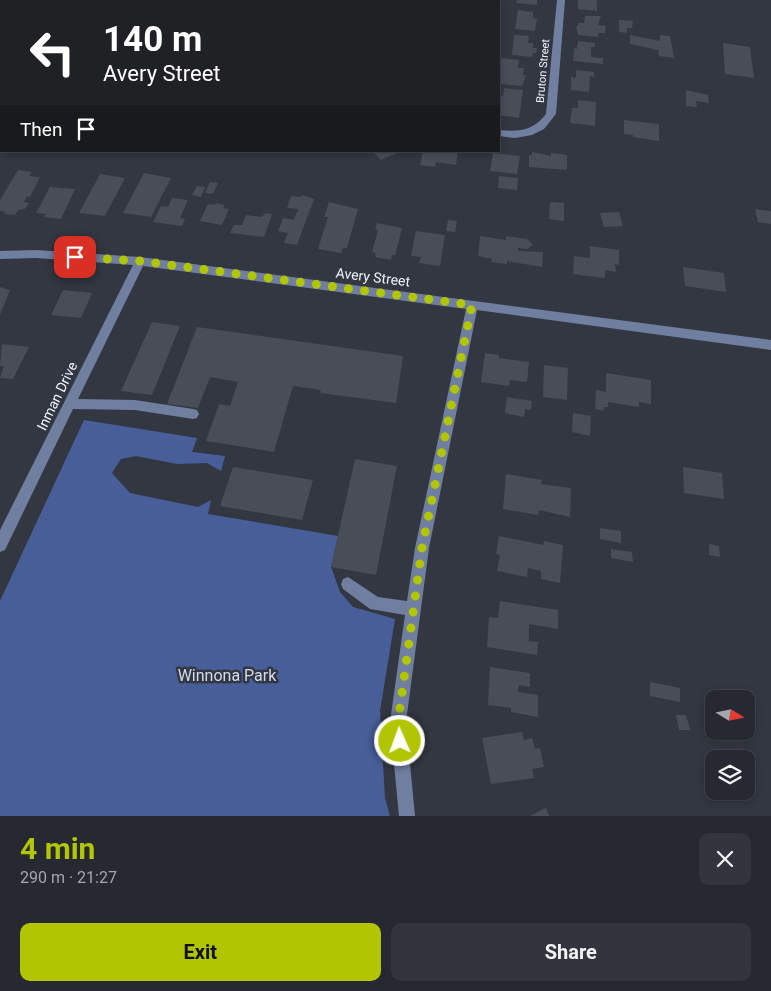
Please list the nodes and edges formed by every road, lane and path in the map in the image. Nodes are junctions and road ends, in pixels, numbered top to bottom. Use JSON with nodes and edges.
{"nodes":[{"id":1,"x":561,"y":0,"type":"edge"},
{"id":2,"x":500,"y":133,"type":"edge"},
{"id":3,"x":0,"y":255,"type":"edge"},
{"id":4,"x":140,"y":261,"type":"junction"},
{"id":5,"x":472,"y":305,"type":"junction"},
{"id":6,"x":771,"y":345,"type":"edge"},
{"id":7,"x":70,"y":404,"type":"junction"},
{"id":8,"x":193,"y":414,"type":"dead end"},
{"id":9,"x":0,"y":544,"type":"edge"},
{"id":10,"x":348,"y":584,"type":"dead end"},
{"id":11,"x":414,"y":609,"type":"junction"},
{"id":12,"x":407,"y":816,"type":"edge"}],
"edges":[{"from":1,"to":2,"type":"street","name":"Bruton Street"},
{"from":3,"to":4,"type":"street","name":"Avery Street"},
{"from":4,"to":5,"type":"street","name":"Avery Street"},
{"from":4,"to":7,"type":"street","name":"Inman Drive"},
{"from":5,"to":6,"type":"street","name":"Avery Street"},
{"from":5,"to":11,"type":"street"},
{"from":7,"to":8,"type":"street"},
{"from":7,"to":9,"type":"street","name":"Inman Drive"},
{"from":10,"to":11,"type":"street"},
{"from":11,"to":12,"type":"street"}]}
